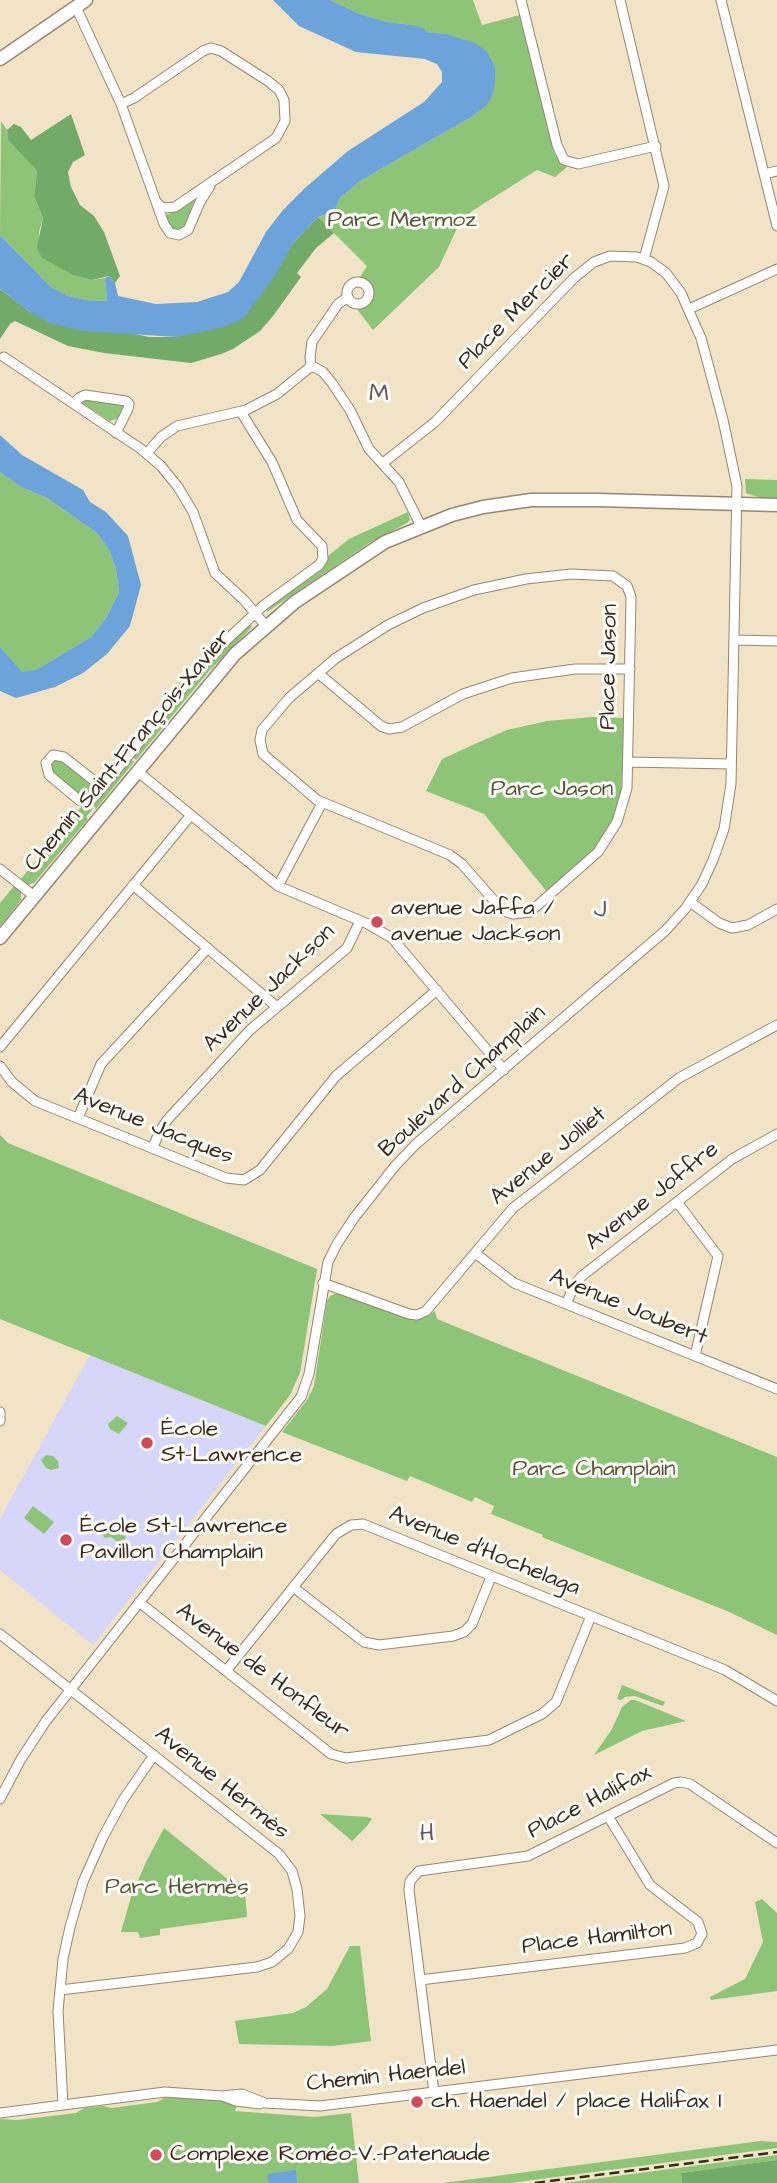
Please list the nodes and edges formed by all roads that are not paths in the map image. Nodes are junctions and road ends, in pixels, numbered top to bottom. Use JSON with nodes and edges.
{"nodes":[{"id":1,"x":521,"y":0,"type":"edge"},
{"id":2,"x":620,"y":0,"type":"edge"},
{"id":3,"x":721,"y":0,"type":"edge"},
{"id":4,"x":81,"y":4,"type":"edge"},
{"id":5,"x":0,"y":59,"type":"edge"},
{"id":6,"x":121,"y":104,"type":"junction"},
{"id":7,"x":656,"y":146,"type":"junction"},
{"id":8,"x":777,"y":171,"type":"edge"},
{"id":9,"x":764,"y":174,"type":"junction"},
{"id":10,"x":214,"y":182,"type":"junction"},
{"id":11,"x":156,"y":202,"type":"junction"},
{"id":12,"x":777,"y":226,"type":"edge"},
{"id":13,"x":644,"y":259,"type":"junction"},
{"id":14,"x":777,"y":269,"type":"edge"},
{"id":15,"x":348,"y":298,"type":"dead end"},
{"id":16,"x":689,"y":309,"type":"junction"},
{"id":17,"x":4,"y":357,"type":"dead end"},
{"id":18,"x":311,"y":367,"type":"junction"},
{"id":19,"x":74,"y":404,"type":"junction"},
{"id":20,"x":241,"y":412,"type":"junction"},
{"id":21,"x":116,"y":433,"type":"junction"},
{"id":22,"x":147,"y":453,"type":"junction"},
{"id":23,"x":383,"y":463,"type":"junction"},
{"id":24,"x":737,"y":504,"type":"junction"},
{"id":25,"x":777,"y":505,"type":"edge"},
{"id":26,"x":421,"y":526,"type":"junction"},
{"id":27,"x":255,"y":613,"type":"junction"},
{"id":28,"x":265,"y":626,"type":"junction"},
{"id":29,"x":735,"y":640,"type":"junction"},
{"id":30,"x":777,"y":641,"type":"edge"},
{"id":31,"x":630,"y":670,"type":"junction"},
{"id":32,"x":318,"y":673,"type":"junction"},
{"id":33,"x":628,"y":762,"type":"junction"},
{"id":34,"x":731,"y":764,"type":"junction"},
{"id":35,"x":137,"y":771,"type":"junction"},
{"id":36,"x":102,"y":787,"type":"junction"},
{"id":37,"x":322,"y":803,"type":"junction"},
{"id":38,"x":191,"y":815,"type":"junction"},
{"id":39,"x":0,"y":869,"type":"edge"},
{"id":40,"x":133,"y":885,"type":"junction"},
{"id":41,"x":278,"y":886,"type":"junction"},
{"id":42,"x":34,"y":896,"type":"junction"},
{"id":43,"x":690,"y":902,"type":"junction"},
{"id":44,"x":777,"y":909,"type":"edge"},
{"id":45,"x":360,"y":921,"type":"junction"},
{"id":46,"x":0,"y":938,"type":"edge"},
{"id":47,"x":208,"y":947,"type":"junction"},
{"id":48,"x":437,"y":990,"type":"junction"},
{"id":49,"x":277,"y":1007,"type":"junction"},
{"id":50,"x":777,"y":1025,"type":"edge"},
{"id":51,"x":0,"y":1047,"type":"edge"},
{"id":52,"x":0,"y":1066,"type":"edge"},
{"id":53,"x":504,"y":1069,"type":"junction"},
{"id":54,"x":78,"y":1118,"type":"junction"},
{"id":55,"x":777,"y":1134,"type":"edge"},
{"id":56,"x":153,"y":1148,"type":"junction"},
{"id":57,"x":677,"y":1202,"type":"junction"},
{"id":58,"x":475,"y":1253,"type":"junction"},
{"id":59,"x":323,"y":1283,"type":"junction"},
{"id":60,"x":566,"y":1304,"type":"junction"},
{"id":61,"x":695,"y":1356,"type":"junction"},
{"id":62,"x":776,"y":1385,"type":"edge"},
{"id":63,"x":0,"y":1412,"type":"edge"},
{"id":64,"x":0,"y":1421,"type":"edge"},
{"id":65,"x":491,"y":1577,"type":"junction"},
{"id":66,"x":293,"y":1587,"type":"junction"},
{"id":67,"x":139,"y":1602,"type":"junction"},
{"id":68,"x":591,"y":1616,"type":"junction"},
{"id":69,"x":0,"y":1634,"type":"edge"},
{"id":70,"x":226,"y":1671,"type":"junction"},
{"id":71,"x":71,"y":1689,"type":"junction"},
{"id":72,"x":777,"y":1701,"type":"edge"},
{"id":73,"x":154,"y":1755,"type":"junction"},
{"id":74,"x":0,"y":1799,"type":"edge"},
{"id":75,"x":608,"y":1816,"type":"junction"},
{"id":76,"x":777,"y":1843,"type":"edge"},
{"id":77,"x":420,"y":1980,"type":"junction"},
{"id":78,"x":60,"y":1990,"type":"junction"},
{"id":79,"x":777,"y":2050,"type":"edge"},
{"id":80,"x":434,"y":2092,"type":"junction"},
{"id":81,"x":63,"y":2105,"type":"junction"},
{"id":82,"x":0,"y":2113,"type":"edge"}],
"edges":[{"from":1,"to":7,"type":"street"},
{"from":2,"to":7,"type":"street"},
{"from":3,"to":9,"type":"street"},
{"from":4,"to":5,"type":"street"},
{"from":4,"to":6,"type":"street"},
{"from":6,"to":10,"type":"street"},
{"from":6,"to":11,"type":"street"},
{"from":7,"to":13,"type":"street"},
{"from":8,"to":9,"type":"street"},
{"from":9,"to":12,"type":"street"},
{"from":10,"to":11,"type":"street"},
{"from":10,"to":11,"type":"street"},
{"from":13,"to":16,"type":"street"},
{"from":13,"to":23,"type":"street","name":"Place Mercier"},
{"from":14,"to":16,"type":"street"},
{"from":15,"to":18,"type":"street"},
{"from":16,"to":24,"type":"street"},
{"from":17,"to":19,"type":"street"},
{"from":18,"to":20,"type":"street"},
{"from":18,"to":23,"type":"street"},
{"from":19,"to":21,"type":"street"},
{"from":19,"to":21,"type":"street"},
{"from":20,"to":22,"type":"street"},
{"from":20,"to":27,"type":"street"},
{"from":21,"to":22,"type":"street"},
{"from":22,"to":27,"type":"street"},
{"from":23,"to":26,"type":"street"},
{"from":24,"to":25,"type":"street","name":"Chemin Saint-François-Xavier"},
{"from":24,"to":26,"type":"street","name":"Chemin Saint-François-Xavier"},
{"from":24,"to":29,"type":"street","name":"Boulevard Champlain"},
{"from":26,"to":28,"type":"street","name":"Chemin Saint-François-Xavier"},
{"from":27,"to":28,"type":"street"},
{"from":27,"to":36,"type":"street"},
{"from":28,"to":35,"type":"street","name":"Chemin Saint-François-Xavier"},
{"from":29,"to":30,"type":"street"},
{"from":29,"to":34,"type":"street","name":"Boulevard Champlain"},
{"from":31,"to":32,"type":"street"},
{"from":31,"to":32,"type":"street","name":"Place Jason"},
{"from":31,"to":33,"type":"street","name":"Place Jason"},
{"from":32,"to":37,"type":"street","name":"Place Jason"},
{"from":33,"to":34,"type":"street","name":"Place Jason"},
{"from":33,"to":37,"type":"street","name":"Place Jason"},
{"from":34,"to":43,"type":"street","name":"Boulevard Champlain"},
{"from":35,"to":38,"type":"street"},
{"from":35,"to":42,"type":"street","name":"Chemin Saint-François-Xavier"},
{"from":36,"to":36,"type":"street"},
{"from":37,"to":41,"type":"street"},
{"from":38,"to":40,"type":"street"},
{"from":38,"to":41,"type":"street"},
{"from":39,"to":42,"type":"street"},
{"from":40,"to":47,"type":"street"},
{"from":40,"to":51,"type":"street"},
{"from":41,"to":45,"type":"street"},
{"from":42,"to":46,"type":"street","name":"Chemin Saint-François-Xavier"},
{"from":43,"to":44,"type":"street"},
{"from":43,"to":53,"type":"street","name":"Boulevard Champlain"},
{"from":45,"to":48,"type":"street"},
{"from":45,"to":49,"type":"street","name":"Avenue Jackson"},
{"from":47,"to":49,"type":"street"},
{"from":47,"to":54,"type":"street"},
{"from":48,"to":53,"type":"street"},
{"from":48,"to":56,"type":"street","name":"Avenue Jacques"},
{"from":49,"to":56,"type":"street","name":"Avenue Jackson"},
{"from":50,"to":58,"type":"street","name":"Avenue Jolliet"},
{"from":52,"to":54,"type":"street","name":"Avenue Jacques"},
{"from":53,"to":59,"type":"street","name":"Boulevard Champlain"},
{"from":54,"to":56,"type":"street","name":"Avenue Jacques"},
{"from":55,"to":57,"type":"street","name":"Avenue Joffre"},
{"from":57,"to":60,"type":"street","name":"Avenue Joffre"},
{"from":57,"to":61,"type":"street"},
{"from":58,"to":59,"type":"street","name":"Avenue Jolliet"},
{"from":58,"to":60,"type":"street","name":"Avenue Joubert"},
{"from":59,"to":67,"type":"street","name":"Boulevard Champlain"},
{"from":60,"to":61,"type":"street","name":"Avenue Joubert"},
{"from":61,"to":62,"type":"street","name":"Avenue Joubert"},
{"from":63,"to":64,"type":"street"},
{"from":65,"to":66,"type":"street","name":"Avenue d'Hochelaga"},
{"from":65,"to":66,"type":"street"},
{"from":65,"to":68,"type":"street","name":"Avenue d'Hochelaga"},
{"from":66,"to":70,"type":"street","name":"Avenue d'Hochelaga"},
{"from":67,"to":70,"type":"street","name":"Avenue de Honfleur"},
{"from":67,"to":71,"type":"street","name":"Boulevard Champlain"},
{"from":68,"to":70,"type":"street","name":"Avenue de Honfleur"},
{"from":68,"to":72,"type":"street","name":"Avenue d'Hochelaga"},
{"from":69,"to":71,"type":"street","name":"Avenue Hermès"},
{"from":71,"to":73,"type":"street","name":"Avenue Hermès"},
{"from":71,"to":74,"type":"street","name":"Boulevard Champlain"},
{"from":73,"to":78,"type":"street"},
{"from":73,"to":78,"type":"street","name":"Avenue Hermès"},
{"from":75,"to":76,"type":"street","name":"Place Halifax"},
{"from":75,"to":77,"type":"street","name":"Place Halifax"},
{"from":75,"to":77,"type":"street","name":"Place Hamilton"},
{"from":77,"to":80,"type":"street","name":"Place Halifax"},
{"from":78,"to":81,"type":"street"},
{"from":79,"to":80,"type":"street","name":"Chemin Haendel"},
{"from":80,"to":81,"type":"street","name":"Chemin Haendel"},
{"from":81,"to":82,"type":"street","name":"Chemin Haendel"}]}
